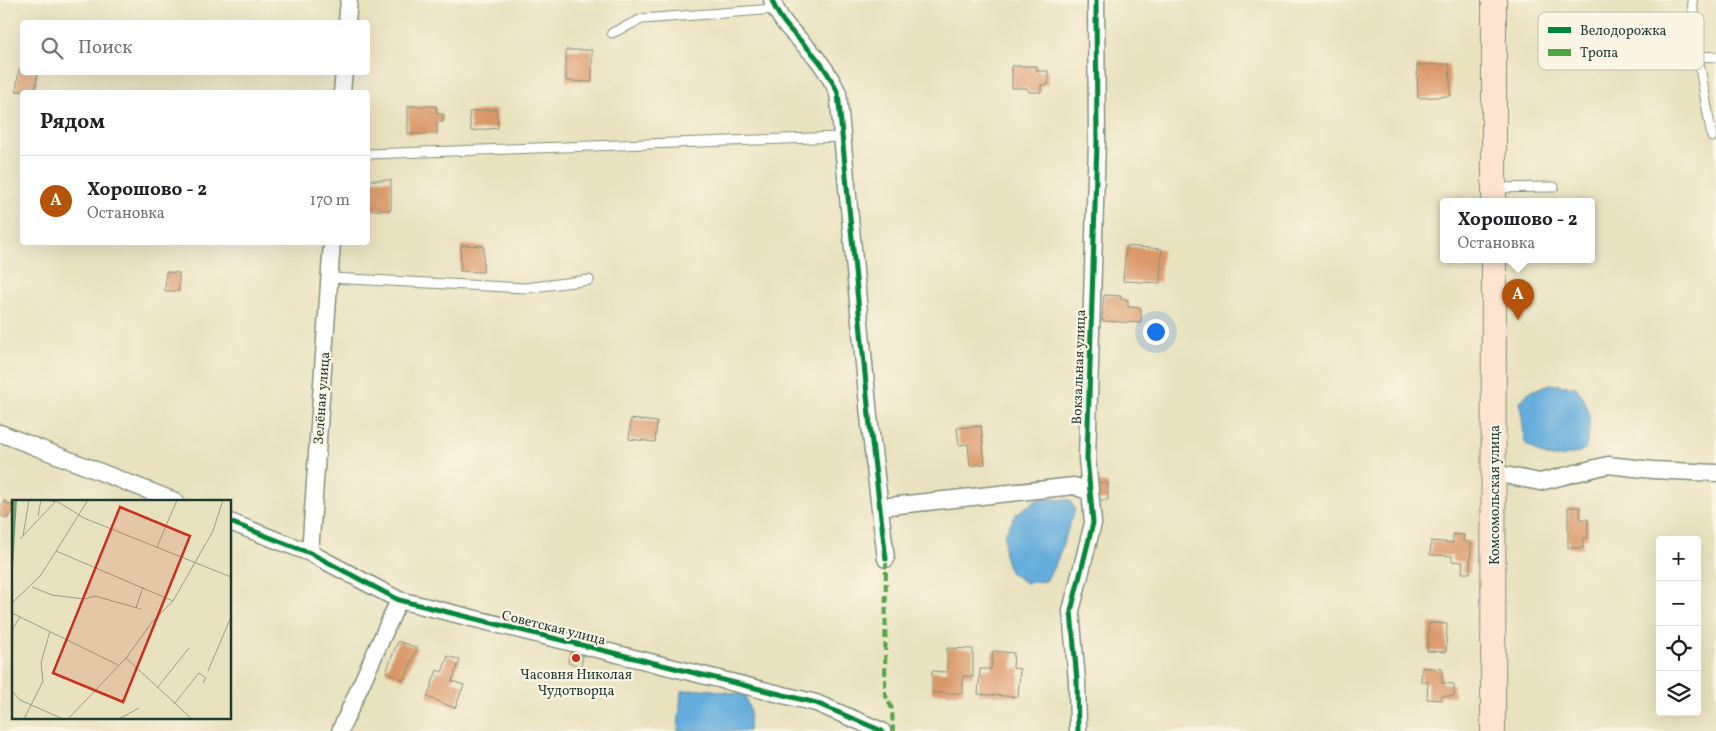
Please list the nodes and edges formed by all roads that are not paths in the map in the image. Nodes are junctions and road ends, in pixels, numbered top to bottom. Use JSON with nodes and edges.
{"nodes":[{"id":1,"x":349,"y":0,"type":"edge"},
{"id":2,"x":1096,"y":0,"type":"edge"},
{"id":3,"x":1494,"y":0,"type":"edge"},
{"id":4,"x":773,"y":4,"type":"edge"},
{"id":5,"x":347,"y":20,"type":"edge"},
{"id":6,"x":612,"y":32,"type":"dead end"},
{"id":7,"x":1700,"y":70,"type":"edge"},
{"id":8,"x":344,"y":75,"type":"edge"},
{"id":9,"x":342,"y":90,"type":"edge"},
{"id":10,"x":841,"y":137,"type":"junction"},
{"id":11,"x":1712,"y":137,"type":"dead end"},
{"id":12,"x":370,"y":154,"type":"edge"},
{"id":13,"x":1554,"y":186,"type":"dead end"},
{"id":14,"x":1494,"y":194,"type":"edge"},
{"id":15,"x":332,"y":245,"type":"edge"},
{"id":16,"x":1494,"y":263,"type":"edge"},
{"id":17,"x":330,"y":278,"type":"junction"},
{"id":18,"x":589,"y":280,"type":"dead end"},
{"id":19,"x":0,"y":433,"type":"edge"},
{"id":20,"x":1494,"y":473,"type":"junction"},
{"id":21,"x":1716,"y":473,"type":"edge"},
{"id":22,"x":1090,"y":492,"type":"junction"},
{"id":23,"x":172,"y":500,"type":"edge"},
{"id":24,"x":880,"y":507,"type":"junction"},
{"id":25,"x":231,"y":522,"type":"edge"},
{"id":26,"x":310,"y":553,"type":"junction"},
{"id":27,"x":886,"y":560,"type":"dead end"},
{"id":28,"x":399,"y":600,"type":"junction"},
{"id":29,"x":340,"y":731,"type":"edge"},
{"id":30,"x":882,"y":731,"type":"edge"},
{"id":31,"x":1078,"y":731,"type":"edge"},
{"id":32,"x":1493,"y":731,"type":"edge"}],
"edges":[{"from":1,"to":5,"type":"street"},
{"from":2,"to":22,"type":"street","name":"Вокзальная улица"},
{"from":3,"to":14,"type":"street"},
{"from":4,"to":6,"type":"lane"},
{"from":4,"to":10,"type":"street"},
{"from":7,"to":11,"type":"lane"},
{"from":8,"to":9,"type":"street"},
{"from":10,"to":12,"type":"lane"},
{"from":10,"to":24,"type":"street"},
{"from":13,"to":14,"type":"lane"},
{"from":15,"to":17,"type":"street","name":"Зелёная улица"},
{"from":16,"to":20,"type":"street","name":"Комсомольская улица"},
{"from":17,"to":18,"type":"lane"},
{"from":17,"to":26,"type":"street","name":"Зелёная улица"},
{"from":19,"to":23,"type":"street"},
{"from":20,"to":21,"type":"street"},
{"from":20,"to":32,"type":"street","name":"Комсомольская улица"},
{"from":22,"to":24,"type":"street"},
{"from":22,"to":31,"type":"street","name":"Вокзальная улица"},
{"from":24,"to":27,"type":"street"},
{"from":25,"to":26,"type":"street","name":"Советская улица"},
{"from":26,"to":28,"type":"street","name":"Советская улица"},
{"from":28,"to":29,"type":"street"},
{"from":28,"to":30,"type":"street","name":"Советская улица"}]}
